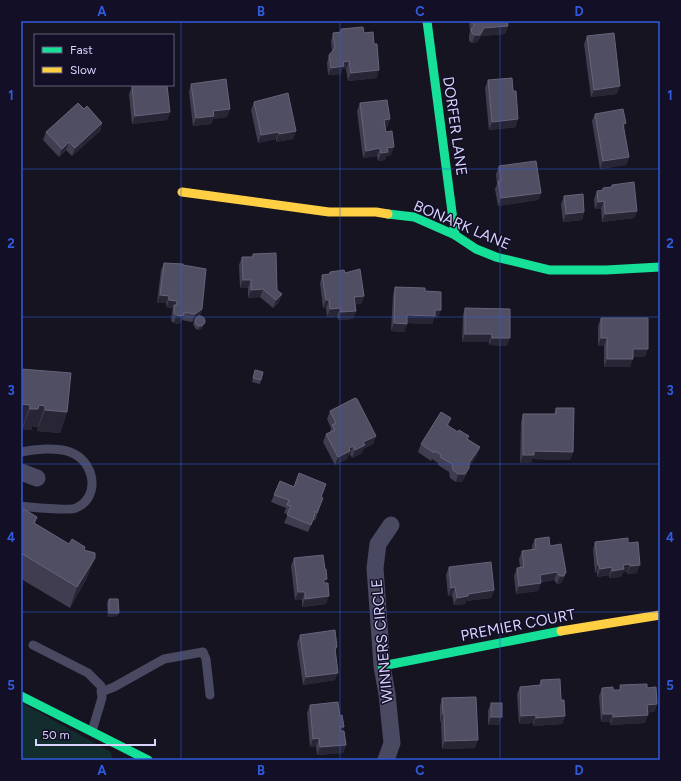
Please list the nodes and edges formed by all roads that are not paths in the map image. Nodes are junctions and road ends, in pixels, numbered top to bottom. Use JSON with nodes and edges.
{"nodes":[{"id":1,"x":427,"y":21,"type":"edge"},
{"id":2,"x":182,"y":192,"type":"dead end"},
{"id":3,"x":455,"y":235,"type":"junction"},
{"id":4,"x":660,"y":267,"type":"edge"},
{"id":5,"x":21,"y":452,"type":"edge"},
{"id":6,"x":21,"y":472,"type":"edge"},
{"id":7,"x":37,"y":478,"type":"dead end"},
{"id":8,"x":21,"y":506,"type":"edge"},
{"id":9,"x":391,"y":525,"type":"dead end"},
{"id":10,"x":660,"y":615,"type":"edge"},
{"id":11,"x":33,"y":645,"type":"dead end"},
{"id":12,"x":382,"y":666,"type":"junction"},
{"id":13,"x":101,"y":692,"type":"junction"},
{"id":14,"x":210,"y":695,"type":"dead end"},
{"id":15,"x":21,"y":696,"type":"edge"},
{"id":16,"x":92,"y":731,"type":"junction"},
{"id":17,"x":148,"y":760,"type":"edge"},
{"id":18,"x":386,"y":760,"type":"edge"}],
"edges":[{"from":1,"to":3,"type":"street","name":"DORFER LANE"},
{"from":2,"to":3,"type":"street","name":"BONARK LANE"},
{"from":3,"to":4,"type":"street","name":"BONARK LANE"},
{"from":5,"to":8,"type":"lane"},
{"from":6,"to":7,"type":"street"},
{"from":9,"to":12,"type":"street","name":"WINNERS CIRCLE"},
{"from":10,"to":12,"type":"street","name":"PREMIER COURT"},
{"from":11,"to":13,"type":"lane"},
{"from":12,"to":18,"type":"street","name":"WINNERS CIRCLE"},
{"from":13,"to":14,"type":"lane"},
{"from":13,"to":16,"type":"lane"},
{"from":15,"to":16,"type":"street"},
{"from":16,"to":17,"type":"street"}]}
